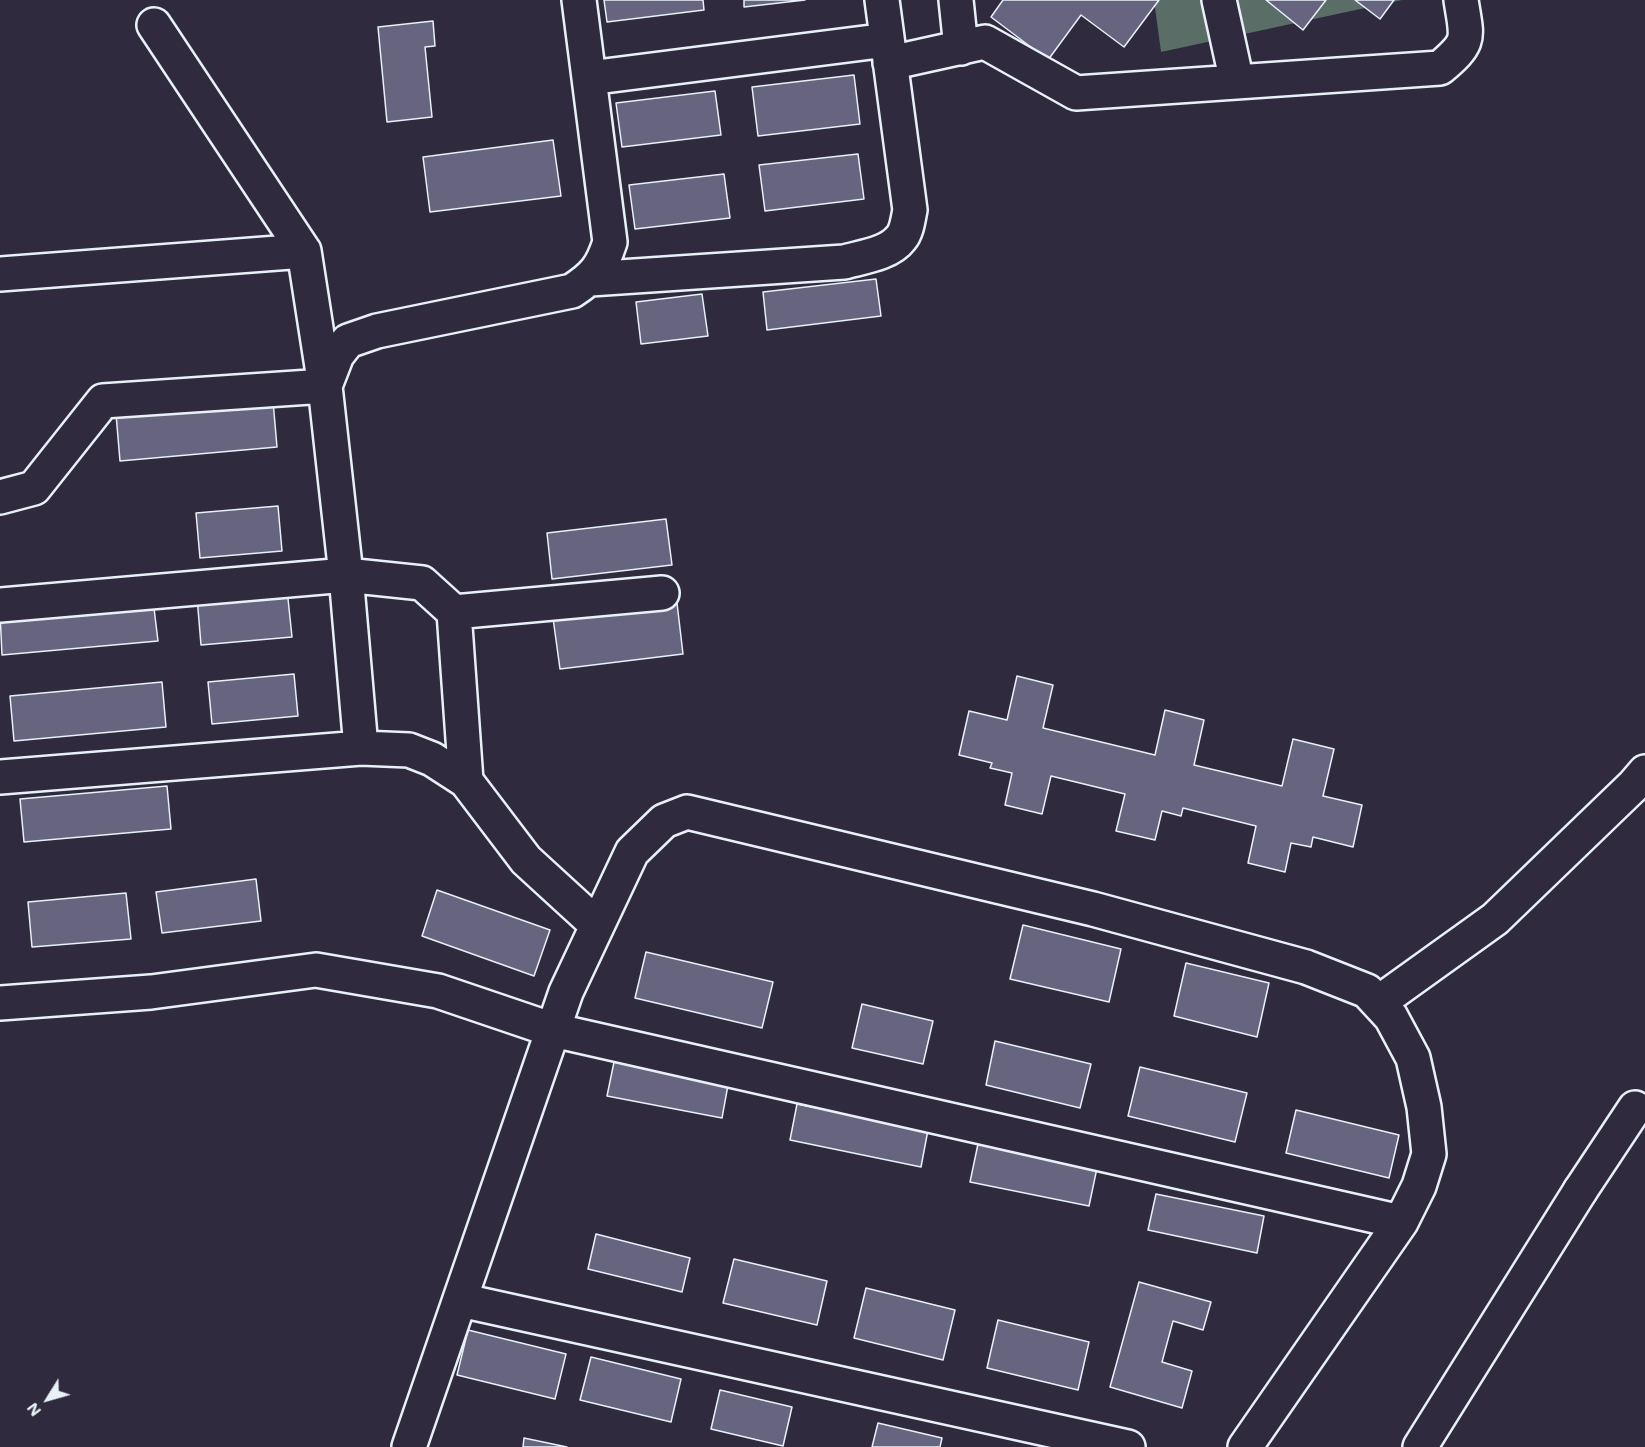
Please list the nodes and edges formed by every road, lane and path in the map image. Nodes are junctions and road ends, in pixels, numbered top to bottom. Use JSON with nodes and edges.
{"nodes":[{"id":1,"x":579,"y":0,"type":"edge"},
{"id":2,"x":882,"y":0,"type":"edge"},
{"id":3,"x":956,"y":0,"type":"edge"},
{"id":4,"x":1219,"y":0,"type":"edge"},
{"id":5,"x":1461,"y":0,"type":"edge"},
{"id":6,"x":154,"y":25,"type":"dead end"},
{"id":7,"x":961,"y":48,"type":"junction"},
{"id":8,"x":889,"y":52,"type":"junction"},
{"id":9,"x":589,"y":78,"type":"junction"},
{"id":10,"x":1237,"y":82,"type":"junction"},
{"id":11,"x":304,"y":251,"type":"junction"},
{"id":12,"x":0,"y":274,"type":"edge"},
{"id":13,"x":590,"y":279,"type":"junction"},
{"id":14,"x":325,"y":386,"type":"junction"},
{"id":15,"x":0,"y":497,"type":"edge"},
{"id":16,"x":346,"y":575,"type":"junction"},
{"id":17,"x":662,"y":593,"type":"dead end"},
{"id":18,"x":0,"y":604,"type":"edge"},
{"id":19,"x":454,"y":612,"type":"junction"},
{"id":20,"x":361,"y":748,"type":"junction"},
{"id":21,"x":1645,"y":772,"type":"edge"},
{"id":22,"x":0,"y":777,"type":"edge"},
{"id":23,"x":466,"y":781,"type":"junction"},
{"id":24,"x":597,"y":925,"type":"junction"},
{"id":25,"x":0,"y":1003,"type":"edge"},
{"id":26,"x":1378,"y":1003,"type":"junction"},
{"id":27,"x":553,"y":1030,"type":"junction"},
{"id":28,"x":1642,"y":1105,"type":"edge"},
{"id":29,"x":1401,"y":1222,"type":"junction"},
{"id":30,"x":460,"y":1300,"type":"junction"},
{"id":31,"x":409,"y":1447,"type":"edge"},
{"id":32,"x":1128,"y":1447,"type":"edge"},
{"id":33,"x":1245,"y":1447,"type":"edge"},
{"id":34,"x":1420,"y":1447,"type":"edge"}],
"edges":[{"from":1,"to":9,"type":"street"},
{"from":2,"to":8,"type":"street"},
{"from":3,"to":7,"type":"street"},
{"from":4,"to":10,"type":"street"},
{"from":5,"to":10,"type":"street"},
{"from":6,"to":11,"type":"street"},
{"from":7,"to":8,"type":"street"},
{"from":7,"to":10,"type":"street"},
{"from":8,"to":9,"type":"street"},
{"from":8,"to":13,"type":"street"},
{"from":9,"to":13,"type":"street"},
{"from":11,"to":12,"type":"street"},
{"from":11,"to":14,"type":"street"},
{"from":13,"to":14,"type":"street"},
{"from":14,"to":15,"type":"street"},
{"from":14,"to":16,"type":"street"},
{"from":16,"to":18,"type":"street"},
{"from":16,"to":19,"type":"street"},
{"from":16,"to":20,"type":"street"},
{"from":17,"to":19,"type":"street"},
{"from":19,"to":23,"type":"street"},
{"from":20,"to":22,"type":"street"},
{"from":20,"to":23,"type":"street"},
{"from":21,"to":26,"type":"street"},
{"from":23,"to":24,"type":"street"},
{"from":24,"to":26,"type":"street"},
{"from":24,"to":27,"type":"street"},
{"from":25,"to":27,"type":"street"},
{"from":26,"to":29,"type":"street"},
{"from":27,"to":29,"type":"street"},
{"from":27,"to":30,"type":"street"},
{"from":28,"to":34,"type":"street"},
{"from":29,"to":33,"type":"street"},
{"from":30,"to":31,"type":"street"},
{"from":30,"to":32,"type":"street"}]}
